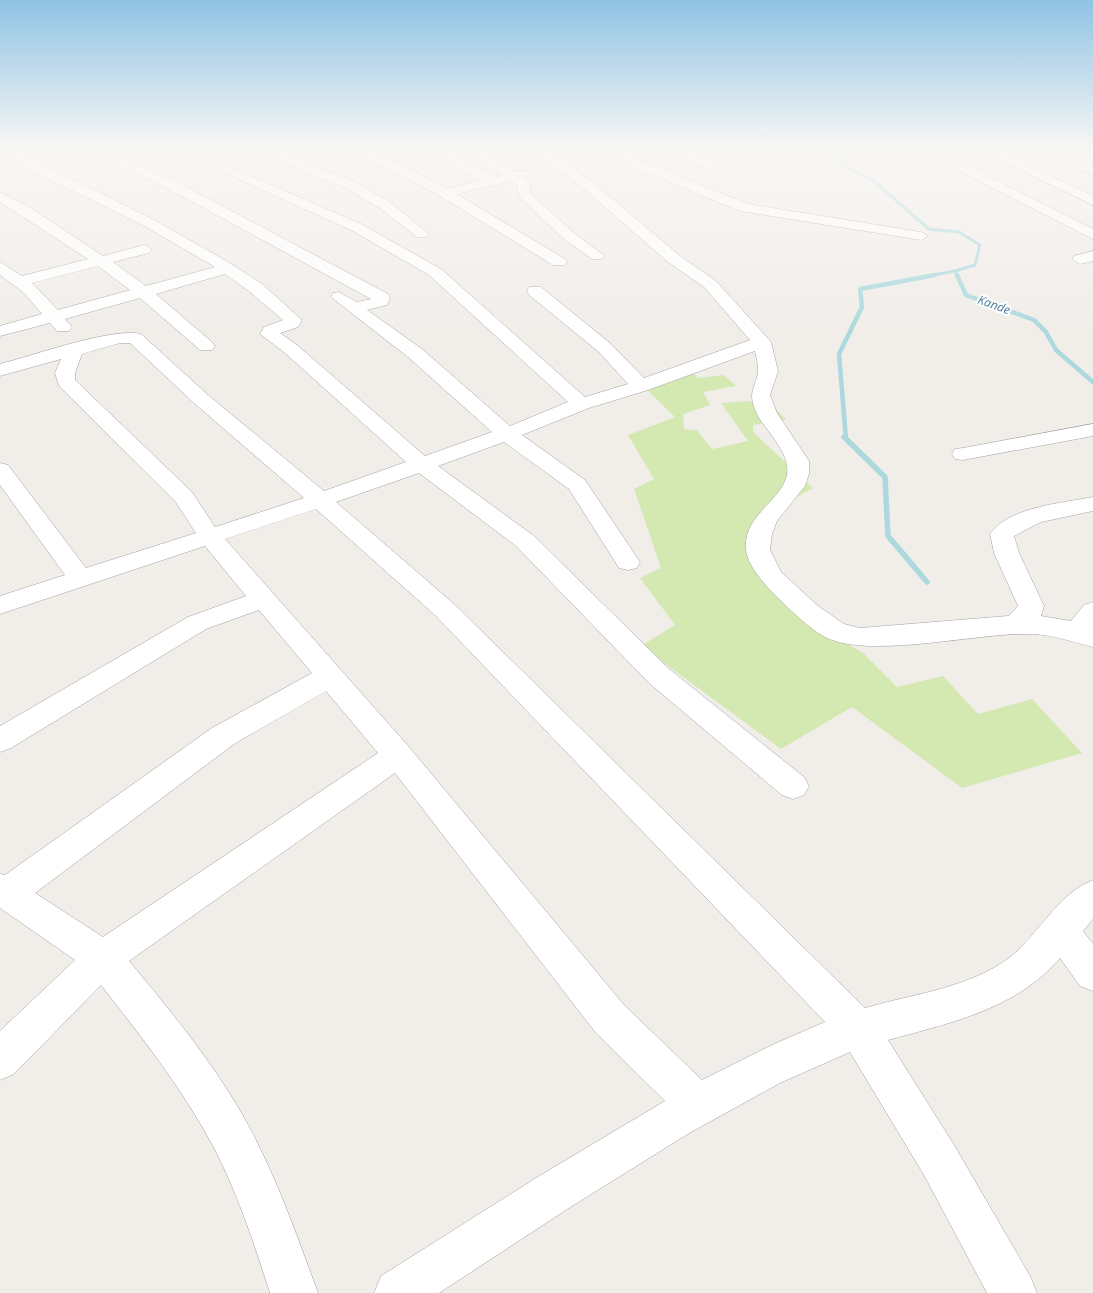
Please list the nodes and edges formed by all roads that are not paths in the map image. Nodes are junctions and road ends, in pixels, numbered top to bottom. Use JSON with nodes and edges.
{"nodes":[{"id":1,"x":28,"y":211,"type":"edge"},
{"id":2,"x":125,"y":211,"type":"edge"},
{"id":3,"x":222,"y":211,"type":"edge"},
{"id":4,"x":320,"y":211,"type":"edge"},
{"id":5,"x":393,"y":211,"type":"edge"},
{"id":6,"x":475,"y":211,"type":"edge"},
{"id":7,"x":543,"y":211,"type":"edge"},
{"id":8,"x":618,"y":211,"type":"edge"},
{"id":9,"x":766,"y":211,"type":"edge"},
{"id":10,"x":1047,"y":211,"type":"edge"},
{"id":11,"x":422,"y":234,"type":"dead end"},
{"id":12,"x":1093,"y":235,"type":"edge"},
{"id":13,"x":921,"y":236,"type":"dead end"},
{"id":14,"x":144,"y":250,"type":"dead end"},
{"id":15,"x":597,"y":256,"type":"dead end"},
{"id":16,"x":102,"y":260,"type":"junction"},
{"id":17,"x":559,"y":262,"type":"dead end"},
{"id":18,"x":0,"y":267,"type":"edge"},
{"id":19,"x":227,"y":269,"type":"junction"},
{"id":20,"x":20,"y":281,"type":"junction"},
{"id":21,"x":535,"y":290,"type":"dead end"},
{"id":22,"x":142,"y":291,"type":"junction"},
{"id":23,"x":52,"y":315,"type":"junction"},
{"id":24,"x":0,"y":331,"type":"edge"},
{"id":25,"x":762,"y":342,"type":"junction"},
{"id":26,"x":206,"y":346,"type":"dead end"},
{"id":27,"x":75,"y":348,"type":"junction"},
{"id":28,"x":0,"y":370,"type":"edge"},
{"id":29,"x":641,"y":386,"type":"junction"},
{"id":30,"x":582,"y":404,"type":"junction"},
{"id":31,"x":1093,"y":430,"type":"edge"},
{"id":32,"x":507,"y":434,"type":"junction"},
{"id":33,"x":963,"y":454,"type":"dead end"},
{"id":34,"x":420,"y":464,"type":"junction"},
{"id":35,"x":0,"y":470,"type":"edge"},
{"id":36,"x":321,"y":500,"type":"junction"},
{"id":37,"x":1093,"y":504,"type":"edge"},
{"id":38,"x":211,"y":538,"type":"junction"},
{"id":39,"x":628,"y":562,"type":"dead end"},
{"id":40,"x":80,"y":578,"type":"junction"},
{"id":41,"x":263,"y":599,"type":"junction"},
{"id":42,"x":0,"y":605,"type":"edge"},
{"id":43,"x":1016,"y":624,"type":"junction"},
{"id":44,"x":1088,"y":626,"type":"edge"},
{"id":45,"x":330,"y":676,"type":"junction"},
{"id":46,"x":0,"y":740,"type":"edge"},
{"id":47,"x":398,"y":755,"type":"junction"},
{"id":48,"x":793,"y":786,"type":"dead end"},
{"id":49,"x":3,"y":892,"type":"edge"},
{"id":50,"x":1093,"y":896,"type":"edge"},
{"id":51,"x":1061,"y":931,"type":"junction"},
{"id":52,"x":103,"y":958,"type":"junction"},
{"id":53,"x":1093,"y":973,"type":"edge"},
{"id":54,"x":859,"y":1029,"type":"junction"},
{"id":55,"x":0,"y":1060,"type":"edge"},
{"id":56,"x":697,"y":1104,"type":"junction"},
{"id":57,"x":294,"y":1293,"type":"edge"},
{"id":58,"x":398,"y":1293,"type":"edge"},
{"id":59,"x":1013,"y":1293,"type":"edge"}],
"edges":[{"from":1,"to":16,"type":"street"},
{"from":2,"to":19,"type":"street"},
{"from":3,"to":32,"type":"street"},
{"from":4,"to":30,"type":"street"},
{"from":5,"to":11,"type":"street"},
{"from":6,"to":17,"type":"street"},
{"from":7,"to":15,"type":"street"},
{"from":8,"to":25,"type":"street"},
{"from":9,"to":13,"type":"street"},
{"from":10,"to":12,"type":"street"},
{"from":14,"to":16,"type":"street"},
{"from":16,"to":20,"type":"street"},
{"from":16,"to":22,"type":"street"},
{"from":18,"to":20,"type":"street"},
{"from":19,"to":22,"type":"street"},
{"from":19,"to":34,"type":"street"},
{"from":20,"to":23,"type":"street"},
{"from":21,"to":29,"type":"street"},
{"from":22,"to":23,"type":"street"},
{"from":22,"to":26,"type":"street"},
{"from":23,"to":24,"type":"street"},
{"from":23,"to":27,"type":"street"},
{"from":25,"to":29,"type":"street"},
{"from":25,"to":43,"type":"street"},
{"from":27,"to":28,"type":"street"},
{"from":27,"to":36,"type":"street"},
{"from":27,"to":38,"type":"street"},
{"from":29,"to":30,"type":"street"},
{"from":30,"to":32,"type":"street"},
{"from":31,"to":33,"type":"street"},
{"from":32,"to":34,"type":"street"},
{"from":32,"to":39,"type":"street"},
{"from":34,"to":36,"type":"street"},
{"from":34,"to":48,"type":"street"},
{"from":35,"to":40,"type":"street"},
{"from":36,"to":38,"type":"street"},
{"from":36,"to":54,"type":"street"},
{"from":37,"to":43,"type":"street"},
{"from":38,"to":40,"type":"street"},
{"from":38,"to":41,"type":"street"},
{"from":40,"to":42,"type":"street"},
{"from":41,"to":45,"type":"street"},
{"from":41,"to":46,"type":"street"},
{"from":43,"to":44,"type":"street"},
{"from":45,"to":47,"type":"street"},
{"from":45,"to":49,"type":"street"},
{"from":47,"to":52,"type":"street"},
{"from":47,"to":56,"type":"street"},
{"from":49,"to":52,"type":"street"},
{"from":50,"to":51,"type":"street"},
{"from":51,"to":53,"type":"street"},
{"from":51,"to":54,"type":"street"},
{"from":52,"to":55,"type":"street"},
{"from":52,"to":57,"type":"street"},
{"from":54,"to":56,"type":"street"},
{"from":54,"to":59,"type":"street"},
{"from":56,"to":58,"type":"street"}]}
